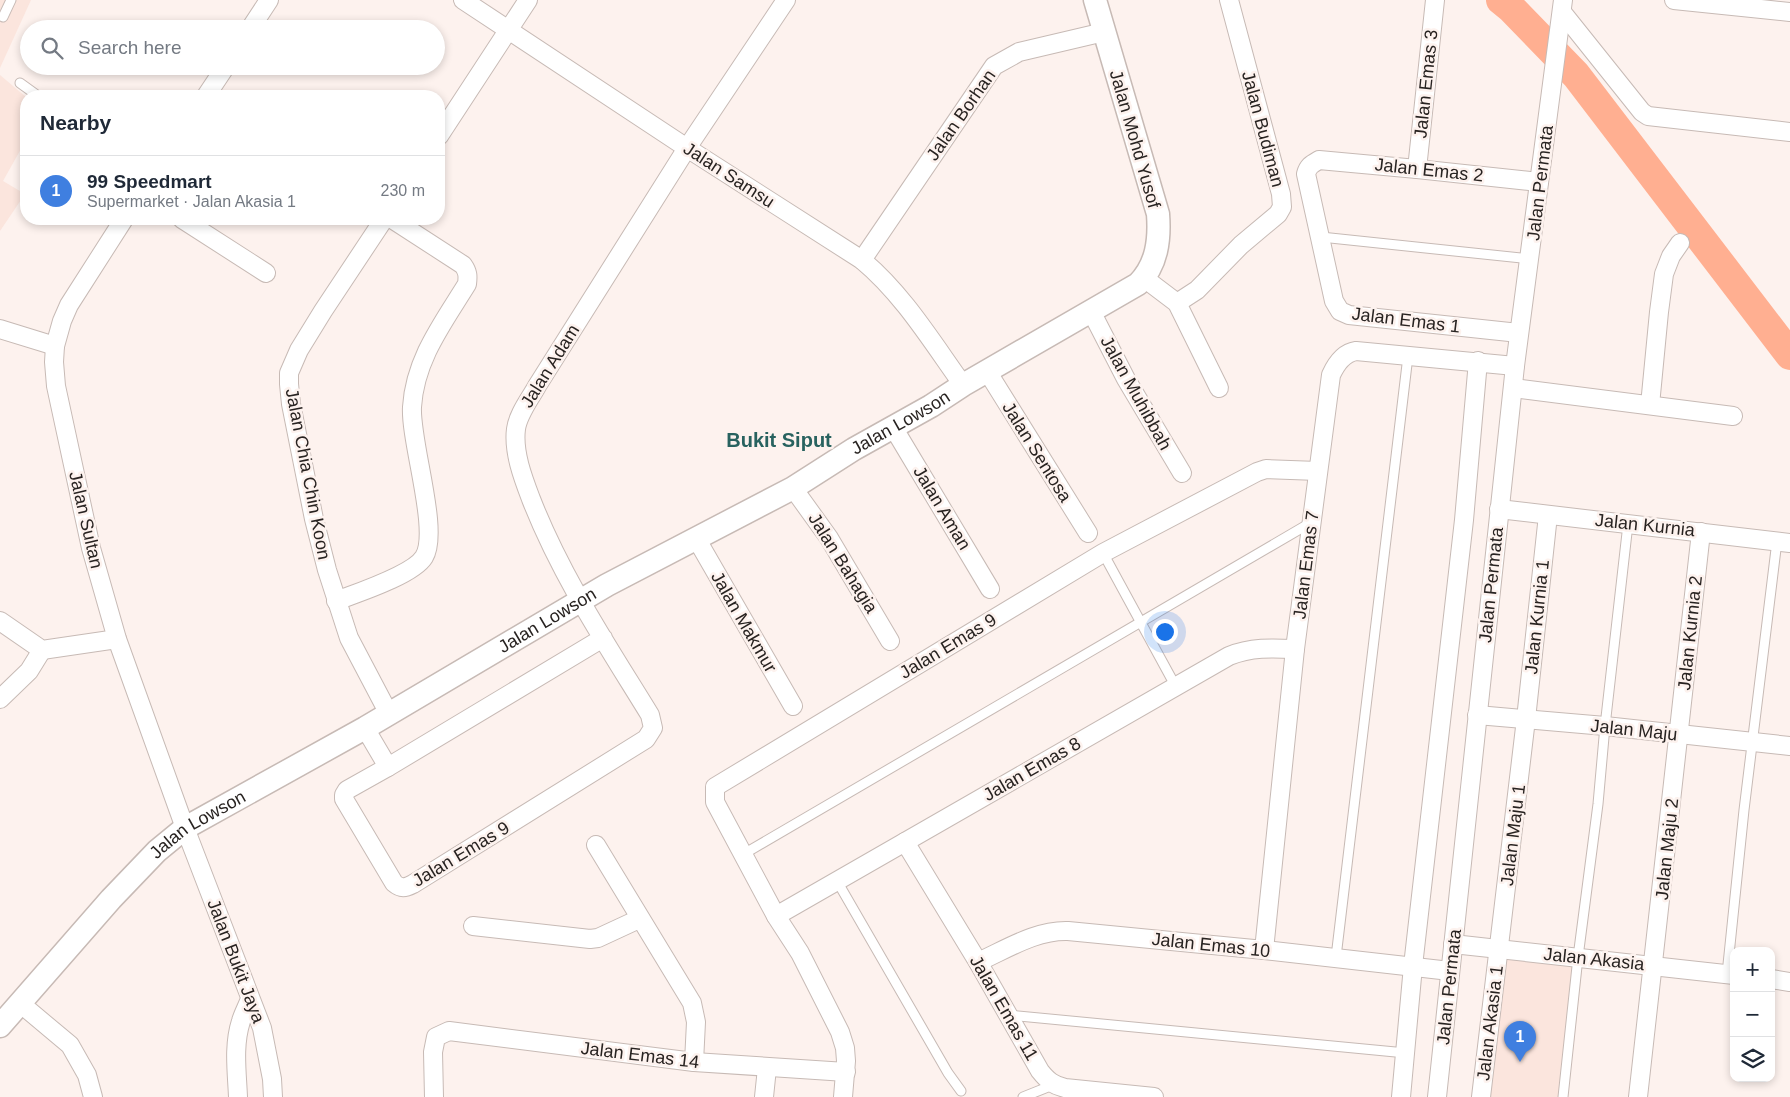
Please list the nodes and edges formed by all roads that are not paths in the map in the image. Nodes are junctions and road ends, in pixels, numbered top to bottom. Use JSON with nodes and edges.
{"nodes":[{"id":1,"x":10,"y":0,"type":"edge"},
{"id":2,"x":269,"y":0,"type":"edge"},
{"id":3,"x":463,"y":0,"type":"edge"},
{"id":4,"x":528,"y":0,"type":"edge"},
{"id":5,"x":786,"y":0,"type":"edge"},
{"id":6,"x":1095,"y":0,"type":"edge"},
{"id":7,"x":1229,"y":0,"type":"edge"},
{"id":8,"x":1434,"y":0,"type":"edge"},
{"id":9,"x":1674,"y":0,"type":"edge"},
{"id":10,"x":1680,"y":0,"type":"edge"},
{"id":11,"x":1562,"y":6,"type":"edge"},
{"id":12,"x":1790,"y":12,"type":"edge"},
{"id":13,"x":3,"y":17,"type":"dead end"},
{"id":14,"x":256,"y":20,"type":"edge"},
{"id":15,"x":508,"y":30,"type":"junction"},
{"id":16,"x":1104,"y":32,"type":"junction"},
{"id":17,"x":220,"y":75,"type":"edge"},
{"id":18,"x":20,"y":83,"type":"dead end"},
{"id":19,"x":30,"y":90,"type":"edge"},
{"id":20,"x":210,"y":90,"type":"edge"},
{"id":21,"x":445,"y":127,"type":"edge"},
{"id":22,"x":1790,"y":132,"type":"edge"},
{"id":23,"x":687,"y":148,"type":"junction"},
{"id":24,"x":1319,"y":160,"type":"joint"},
{"id":25,"x":1417,"y":168,"type":"junction"},
{"id":26,"x":1539,"y":182,"type":"junction"},
{"id":27,"x":120,"y":225,"type":"edge"},
{"id":28,"x":191,"y":225,"type":"edge"},
{"id":29,"x":380,"y":225,"type":"edge"},
{"id":30,"x":401,"y":225,"type":"edge"},
{"id":31,"x":1321,"y":237,"type":"junction"},
{"id":32,"x":1680,"y":243,"type":"dead end"},
{"id":33,"x":1530,"y":259,"type":"junction"},
{"id":34,"x":862,"y":260,"type":"junction"},
{"id":35,"x":266,"y":273,"type":"dead end"},
{"id":36,"x":1144,"y":278,"type":"junction"},
{"id":37,"x":1177,"y":304,"type":"junction"},
{"id":38,"x":1091,"y":311,"type":"junction"},
{"id":39,"x":0,"y":329,"type":"edge"},
{"id":40,"x":1519,"y":333,"type":"junction"},
{"id":41,"x":55,"y":346,"type":"junction"},
{"id":42,"x":1408,"y":356,"type":"junction"},
{"id":43,"x":1478,"y":361,"type":"junction"},
{"id":44,"x":1515,"y":366,"type":"junction"},
{"id":45,"x":987,"y":371,"type":"junction"},
{"id":46,"x":963,"y":385,"type":"junction"},
{"id":47,"x":1219,"y":388,"type":"dead end"},
{"id":48,"x":1512,"y":388,"type":"junction"},
{"id":49,"x":1650,"y":405,"type":"junction"},
{"id":50,"x":1733,"y":416,"type":"dead end"},
{"id":51,"x":894,"y":427,"type":"junction"},
{"id":52,"x":1318,"y":471,"type":"junction"},
{"id":53,"x":1182,"y":474,"type":"dead end"},
{"id":54,"x":793,"y":488,"type":"junction"},
{"id":55,"x":1499,"y":509,"type":"junction"},
{"id":56,"x":1548,"y":515,"type":"junction"},
{"id":57,"x":1312,"y":522,"type":"junction"},
{"id":58,"x":1628,"y":524,"type":"junction"},
{"id":59,"x":1701,"y":532,"type":"junction"},
{"id":60,"x":1088,"y":534,"type":"dead end"},
{"id":61,"x":696,"y":538,"type":"junction"},
{"id":62,"x":1783,"y":542,"type":"edge"},
{"id":63,"x":1104,"y":553,"type":"junction"},
{"id":64,"x":990,"y":589,"type":"dead end"},
{"id":65,"x":336,"y":601,"type":"junction"},
{"id":66,"x":581,"y":601,"type":"junction"},
{"id":67,"x":0,"y":621,"type":"edge"},
{"id":68,"x":1140,"y":622,"type":"junction"},
{"id":69,"x":603,"y":638,"type":"junction"},
{"id":70,"x":117,"y":639,"type":"junction"},
{"id":71,"x":890,"y":641,"type":"dead end"},
{"id":72,"x":1295,"y":649,"type":"junction"},
{"id":73,"x":42,"y":650,"type":"junction"},
{"id":74,"x":1176,"y":687,"type":"junction"},
{"id":75,"x":0,"y":699,"type":"edge"},
{"id":76,"x":793,"y":706,"type":"dead end"},
{"id":77,"x":389,"y":714,"type":"junction"},
{"id":78,"x":1477,"y":715,"type":"junction"},
{"id":79,"x":1526,"y":719,"type":"junction"},
{"id":80,"x":1605,"y":726,"type":"junction"},
{"id":81,"x":365,"y":728,"type":"junction"},
{"id":82,"x":1680,"y":734,"type":"junction"},
{"id":83,"x":1753,"y":742,"type":"junction"},
{"id":84,"x":1790,"y":746,"type":"edge"},
{"id":85,"x":388,"y":767,"type":"junction"},
{"id":86,"x":185,"y":828,"type":"junction"},
{"id":87,"x":905,"y":842,"type":"junction"},
{"id":88,"x":596,"y":845,"type":"dead end"},
{"id":89,"x":742,"y":855,"type":"junction"},
{"id":90,"x":837,"y":882,"type":"junction"},
{"id":91,"x":776,"y":916,"type":"junction"},
{"id":92,"x":640,"y":919,"type":"junction"},
{"id":93,"x":473,"y":926,"type":"dead end"},
{"id":94,"x":1454,"y":944,"type":"junction"},
{"id":95,"x":1732,"y":947,"type":"edge"},
{"id":96,"x":1264,"y":950,"type":"junction"},
{"id":97,"x":1499,"y":950,"type":"junction"},
{"id":98,"x":1578,"y":957,"type":"junction"},
{"id":99,"x":1336,"y":958,"type":"junction"},
{"id":100,"x":978,"y":962,"type":"junction"},
{"id":101,"x":1654,"y":965,"type":"junction"},
{"id":102,"x":1413,"y":966,"type":"junction"},
{"id":103,"x":1450,"y":971,"type":"junction"},
{"id":104,"x":1730,"y":974,"type":"edge"},
{"id":105,"x":1775,"y":980,"type":"edge"},
{"id":106,"x":1790,"y":982,"type":"edge"},
{"id":107,"x":250,"y":999,"type":"junction"},
{"id":108,"x":20,"y":1004,"type":"junction"},
{"id":109,"x":1008,"y":1015,"type":"junction"},
{"id":110,"x":0,"y":1026,"type":"edge"},
{"id":111,"x":1406,"y":1053,"type":"junction"},
{"id":112,"x":694,"y":1062,"type":"junction"},
{"id":113,"x":767,"y":1068,"type":"junction"},
{"id":114,"x":846,"y":1072,"type":"junction"},
{"id":115,"x":1053,"y":1085,"type":"junction"},
{"id":116,"x":961,"y":1091,"type":"dead end"},
{"id":117,"x":235,"y":1094,"type":"edge"},
{"id":118,"x":94,"y":1097,"type":"edge"},
{"id":119,"x":273,"y":1097,"type":"edge"},
{"id":120,"x":434,"y":1097,"type":"edge"},
{"id":121,"x":764,"y":1097,"type":"edge"},
{"id":122,"x":843,"y":1097,"type":"edge"},
{"id":123,"x":1023,"y":1097,"type":"edge"},
{"id":124,"x":1154,"y":1097,"type":"edge"},
{"id":125,"x":1401,"y":1097,"type":"edge"},
{"id":126,"x":1437,"y":1097,"type":"edge"},
{"id":127,"x":1481,"y":1097,"type":"edge"},
{"id":128,"x":1563,"y":1097,"type":"edge"},
{"id":129,"x":1638,"y":1097,"type":"edge"}],
"edges":[{"from":1,"to":13,"type":"lane"},
{"from":2,"to":14,"type":"street"},
{"from":3,"to":15,"type":"street","name":"Jalan Samsu"},
{"from":4,"to":15,"type":"street"},
{"from":5,"to":23,"type":"street","name":"Jalan Adam"},
{"from":6,"to":16,"type":"street","name":"Jalan Mohd Yusof"},
{"from":7,"to":37,"type":"street","name":"Jalan Budiman"},
{"from":8,"to":25,"type":"street","name":"Jalan Emas 3"},
{"from":9,"to":10,"type":"street"},
{"from":10,"to":12,"type":"street"},
{"from":11,"to":22,"type":"street"},
{"from":11,"to":26,"type":"street","name":"Jalan Permata"},
{"from":15,"to":21,"type":"street"},
{"from":15,"to":23,"type":"street","name":"Jalan Samsu"},
{"from":16,"to":34,"type":"street","name":"Jalan Borhan"},
{"from":16,"to":36,"type":"street","name":"Jalan Mohd Yusof"},
{"from":17,"to":20,"type":"street"},
{"from":18,"to":19,"type":"lane"},
{"from":23,"to":34,"type":"street","name":"Jalan Samsu"},
{"from":23,"to":66,"type":"street","name":"Jalan Adam"},
{"from":24,"to":25,"type":"street","name":"Jalan Emas 2"},
{"from":24,"to":31,"type":"street","name":"Jalan Emas 1"},
{"from":25,"to":26,"type":"street","name":"Jalan Emas 2"},
{"from":26,"to":33,"type":"street","name":"Jalan Permata"},
{"from":27,"to":41,"type":"street","name":"Jalan Sultan"},
{"from":28,"to":35,"type":"street"},
{"from":29,"to":65,"type":"street","name":"Jalan Chia Chin Koon"},
{"from":30,"to":65,"type":"street"},
{"from":31,"to":33,"type":"lane"},
{"from":31,"to":40,"type":"street","name":"Jalan Emas 1"},
{"from":32,"to":49,"type":"street"},
{"from":33,"to":40,"type":"street","name":"Jalan Permata"},
{"from":34,"to":46,"type":"street","name":"Jalan Samsu"},
{"from":36,"to":37,"type":"street"},
{"from":36,"to":38,"type":"street","name":"Jalan Lowson"},
{"from":37,"to":47,"type":"street"},
{"from":38,"to":45,"type":"street","name":"Jalan Lowson"},
{"from":38,"to":53,"type":"street","name":"Jalan Muhibbah"},
{"from":39,"to":41,"type":"street"},
{"from":40,"to":44,"type":"street","name":"Jalan Permata"},
{"from":41,"to":70,"type":"street","name":"Jalan Sultan"},
{"from":42,"to":43,"type":"street","name":"Jalan Emas 7"},
{"from":42,"to":52,"type":"street","name":"Jalan Emas 7"},
{"from":42,"to":99,"type":"lane"},
{"from":43,"to":44,"type":"street","name":"Jalan Emas 7"},
{"from":43,"to":102,"type":"street"},
{"from":44,"to":48,"type":"street","name":"Jalan Permata"},
{"from":45,"to":46,"type":"street","name":"Jalan Lowson"},
{"from":45,"to":60,"type":"street","name":"Jalan Sentosa"},
{"from":46,"to":51,"type":"street","name":"Jalan Lowson"},
{"from":48,"to":49,"type":"street"},
{"from":48,"to":55,"type":"street","name":"Jalan Permata"},
{"from":49,"to":50,"type":"street"},
{"from":51,"to":54,"type":"street","name":"Jalan Lowson"},
{"from":51,"to":64,"type":"street","name":"Jalan Aman"},
{"from":52,"to":57,"type":"street","name":"Jalan Emas 7"},
{"from":52,"to":63,"type":"street","name":"Jalan Emas 9"},
{"from":54,"to":61,"type":"street","name":"Jalan Lowson"},
{"from":54,"to":71,"type":"street","name":"Jalan Bahagia"},
{"from":55,"to":56,"type":"street","name":"Jalan Kurnia"},
{"from":55,"to":78,"type":"street","name":"Jalan Permata"},
{"from":56,"to":58,"type":"street","name":"Jalan Kurnia"},
{"from":56,"to":79,"type":"street","name":"Jalan Kurnia 1"},
{"from":57,"to":68,"type":"lane"},
{"from":57,"to":72,"type":"street","name":"Jalan Emas 7"},
{"from":58,"to":59,"type":"street","name":"Jalan Kurnia"},
{"from":58,"to":80,"type":"lane"},
{"from":59,"to":62,"type":"street","name":"Jalan Kurnia"},
{"from":59,"to":82,"type":"street","name":"Jalan Kurnia 2"},
{"from":61,"to":66,"type":"street","name":"Jalan Lowson"},
{"from":61,"to":76,"type":"street","name":"Jalan Makmur"},
{"from":62,"to":83,"type":"lane"},
{"from":63,"to":68,"type":"lane"},
{"from":63,"to":89,"type":"street","name":"Jalan Emas 9"},
{"from":65,"to":77,"type":"street","name":"Jalan Chia Chin Koon"},
{"from":66,"to":69,"type":"street","name":"Jalan Emas 9"},
{"from":66,"to":77,"type":"street","name":"Jalan Lowson"},
{"from":67,"to":73,"type":"street"},
{"from":68,"to":74,"type":"lane"},
{"from":68,"to":89,"type":"lane"},
{"from":69,"to":85,"type":"street","name":"Jalan Emas 9"},
{"from":69,"to":85,"type":"street","name":"Jalan Emas 9"},
{"from":70,"to":73,"type":"street"},
{"from":70,"to":86,"type":"street","name":"Jalan Sultan"},
{"from":72,"to":74,"type":"street","name":"Jalan Emas 8"},
{"from":72,"to":96,"type":"street","name":"Jalan Emas 7"},
{"from":73,"to":75,"type":"street"},
{"from":74,"to":87,"type":"street","name":"Jalan Emas 8"},
{"from":77,"to":81,"type":"street","name":"Jalan Lowson"},
{"from":78,"to":79,"type":"street","name":"Jalan Maju"},
{"from":78,"to":94,"type":"street","name":"Jalan Permata"},
{"from":79,"to":80,"type":"street","name":"Jalan Maju"},
{"from":79,"to":97,"type":"street","name":"Jalan Maju 1"},
{"from":80,"to":82,"type":"street","name":"Jalan Maju"},
{"from":80,"to":98,"type":"lane"},
{"from":81,"to":85,"type":"street"},
{"from":81,"to":86,"type":"street","name":"Jalan Lowson"},
{"from":82,"to":83,"type":"street","name":"Jalan Maju"},
{"from":82,"to":101,"type":"street","name":"Jalan Maju 2"},
{"from":83,"to":84,"type":"street","name":"Jalan Maju"},
{"from":83,"to":95,"type":"lane"},
{"from":86,"to":107,"type":"street","name":"Jalan Bukit Jaya"},
{"from":86,"to":108,"type":"street","name":"Jalan Lowson"},
{"from":87,"to":90,"type":"street","name":"Jalan Emas 8"},
{"from":87,"to":100,"type":"street","name":"Jalan Emas 11"},
{"from":88,"to":92,"type":"street"},
{"from":89,"to":91,"type":"street","name":"Jalan Emas 9"},
{"from":90,"to":91,"type":"street","name":"Jalan Emas 8"},
{"from":90,"to":116,"type":"lane"},
{"from":91,"to":114,"type":"street","name":"Jalan Emas 9"},
{"from":92,"to":93,"type":"street"},
{"from":92,"to":112,"type":"street"},
{"from":94,"to":97,"type":"street","name":"Jalan Akasia"},
{"from":94,"to":103,"type":"street","name":"Jalan Permata"},
{"from":96,"to":99,"type":"street","name":"Jalan Emas 10"},
{"from":96,"to":100,"type":"street","name":"Jalan Emas 10"},
{"from":97,"to":98,"type":"street","name":"Jalan Akasia"},
{"from":97,"to":127,"type":"street","name":"Jalan Akasia 1"},
{"from":98,"to":101,"type":"street","name":"Jalan Akasia"},
{"from":98,"to":128,"type":"lane"},
{"from":99,"to":102,"type":"street","name":"Jalan Emas 10"},
{"from":100,"to":109,"type":"street","name":"Jalan Emas 11"},
{"from":101,"to":104,"type":"street","name":"Jalan Akasia"},
{"from":101,"to":129,"type":"street","name":"Jalan Maju 2"},
{"from":102,"to":103,"type":"street","name":"Jalan Emas 10"},
{"from":102,"to":111,"type":"street"},
{"from":103,"to":126,"type":"street","name":"Jalan Permata"},
{"from":105,"to":106,"type":"street"},
{"from":107,"to":117,"type":"street"},
{"from":107,"to":119,"type":"street","name":"Jalan Bukit Jaya"},
{"from":108,"to":110,"type":"street","name":"Jalan Lowson"},
{"from":108,"to":118,"type":"street"},
{"from":109,"to":111,"type":"lane"},
{"from":109,"to":115,"type":"street","name":"Jalan Emas 11"},
{"from":111,"to":125,"type":"street"},
{"from":112,"to":113,"type":"street","name":"Jalan Emas 14"},
{"from":112,"to":120,"type":"street","name":"Jalan Emas 14"},
{"from":113,"to":114,"type":"street","name":"Jalan Emas 14"},
{"from":113,"to":121,"type":"street"},
{"from":114,"to":122,"type":"street","name":"Jalan Emas 9"},
{"from":115,"to":123,"type":"lane"},
{"from":115,"to":124,"type":"street"}]}
